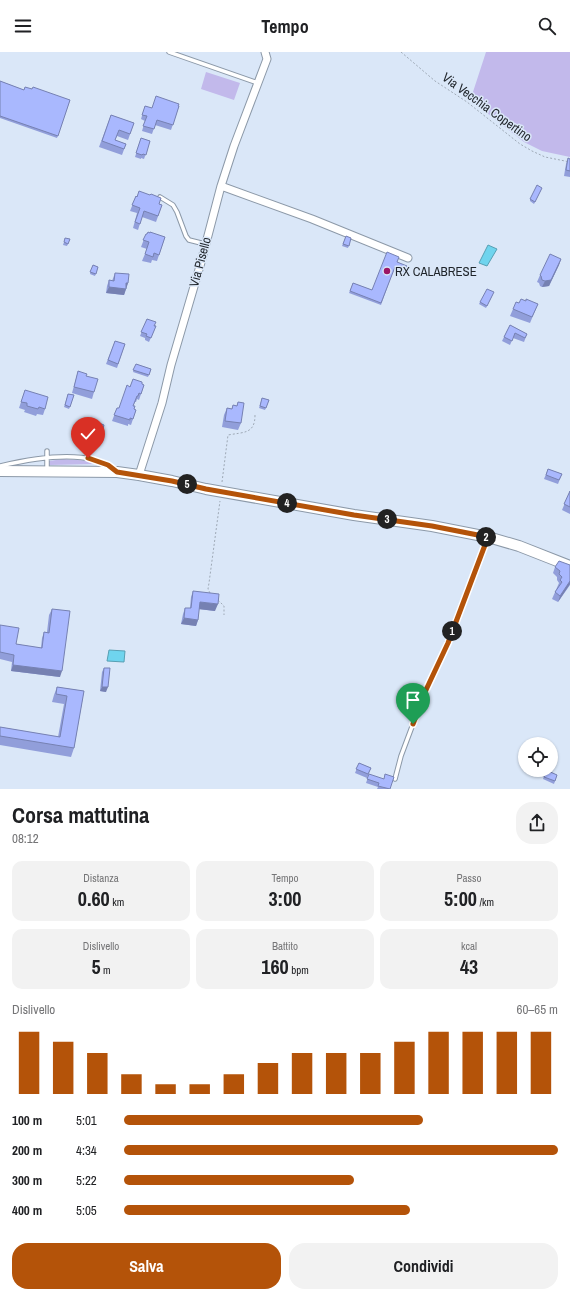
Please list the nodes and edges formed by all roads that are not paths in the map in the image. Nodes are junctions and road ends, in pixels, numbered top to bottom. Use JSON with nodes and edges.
{"nodes":[{"id":1,"x":169,"y":52,"type":"edge"},
{"id":2,"x":265,"y":52,"type":"edge"},
{"id":3,"x":258,"y":84,"type":"junction"},
{"id":4,"x":221,"y":186,"type":"junction"},
{"id":5,"x":160,"y":197,"type":"edge"},
{"id":6,"x":206,"y":244,"type":"junction"},
{"id":7,"x":408,"y":258,"type":"dead end"},
{"id":8,"x":47,"y":451,"type":"dead end"},
{"id":9,"x":48,"y":458,"type":"junction"},
{"id":10,"x":0,"y":466,"type":"edge"},
{"id":11,"x":0,"y":471,"type":"edge"},
{"id":12,"x":47,"y":472,"type":"junction"},
{"id":13,"x":117,"y":472,"type":"junction"},
{"id":14,"x":139,"y":475,"type":"junction"},
{"id":15,"x":488,"y":537,"type":"junction"},
{"id":16,"x":570,"y":566,"type":"edge"},
{"id":17,"x":395,"y":779,"type":"edge"}],
"edges":[{"from":1,"to":3,"type":"lane"},
{"from":2,"to":3,"type":"street","name":"Via Pisello"},
{"from":3,"to":4,"type":"street","name":"Via Pisello"},
{"from":4,"to":6,"type":"street","name":"Via Pisello"},
{"from":4,"to":7,"type":"street"},
{"from":5,"to":6,"type":"lane"},
{"from":6,"to":14,"type":"street","name":"Via Pisello"},
{"from":8,"to":9,"type":"lane"},
{"from":9,"to":10,"type":"lane"},
{"from":9,"to":12,"type":"lane"},
{"from":9,"to":13,"type":"lane"},
{"from":11,"to":12,"type":"main road"},
{"from":12,"to":13,"type":"main road"},
{"from":13,"to":14,"type":"main road"},
{"from":14,"to":15,"type":"main road"},
{"from":15,"to":16,"type":"main road"},
{"from":15,"to":17,"type":"lane"}]}
